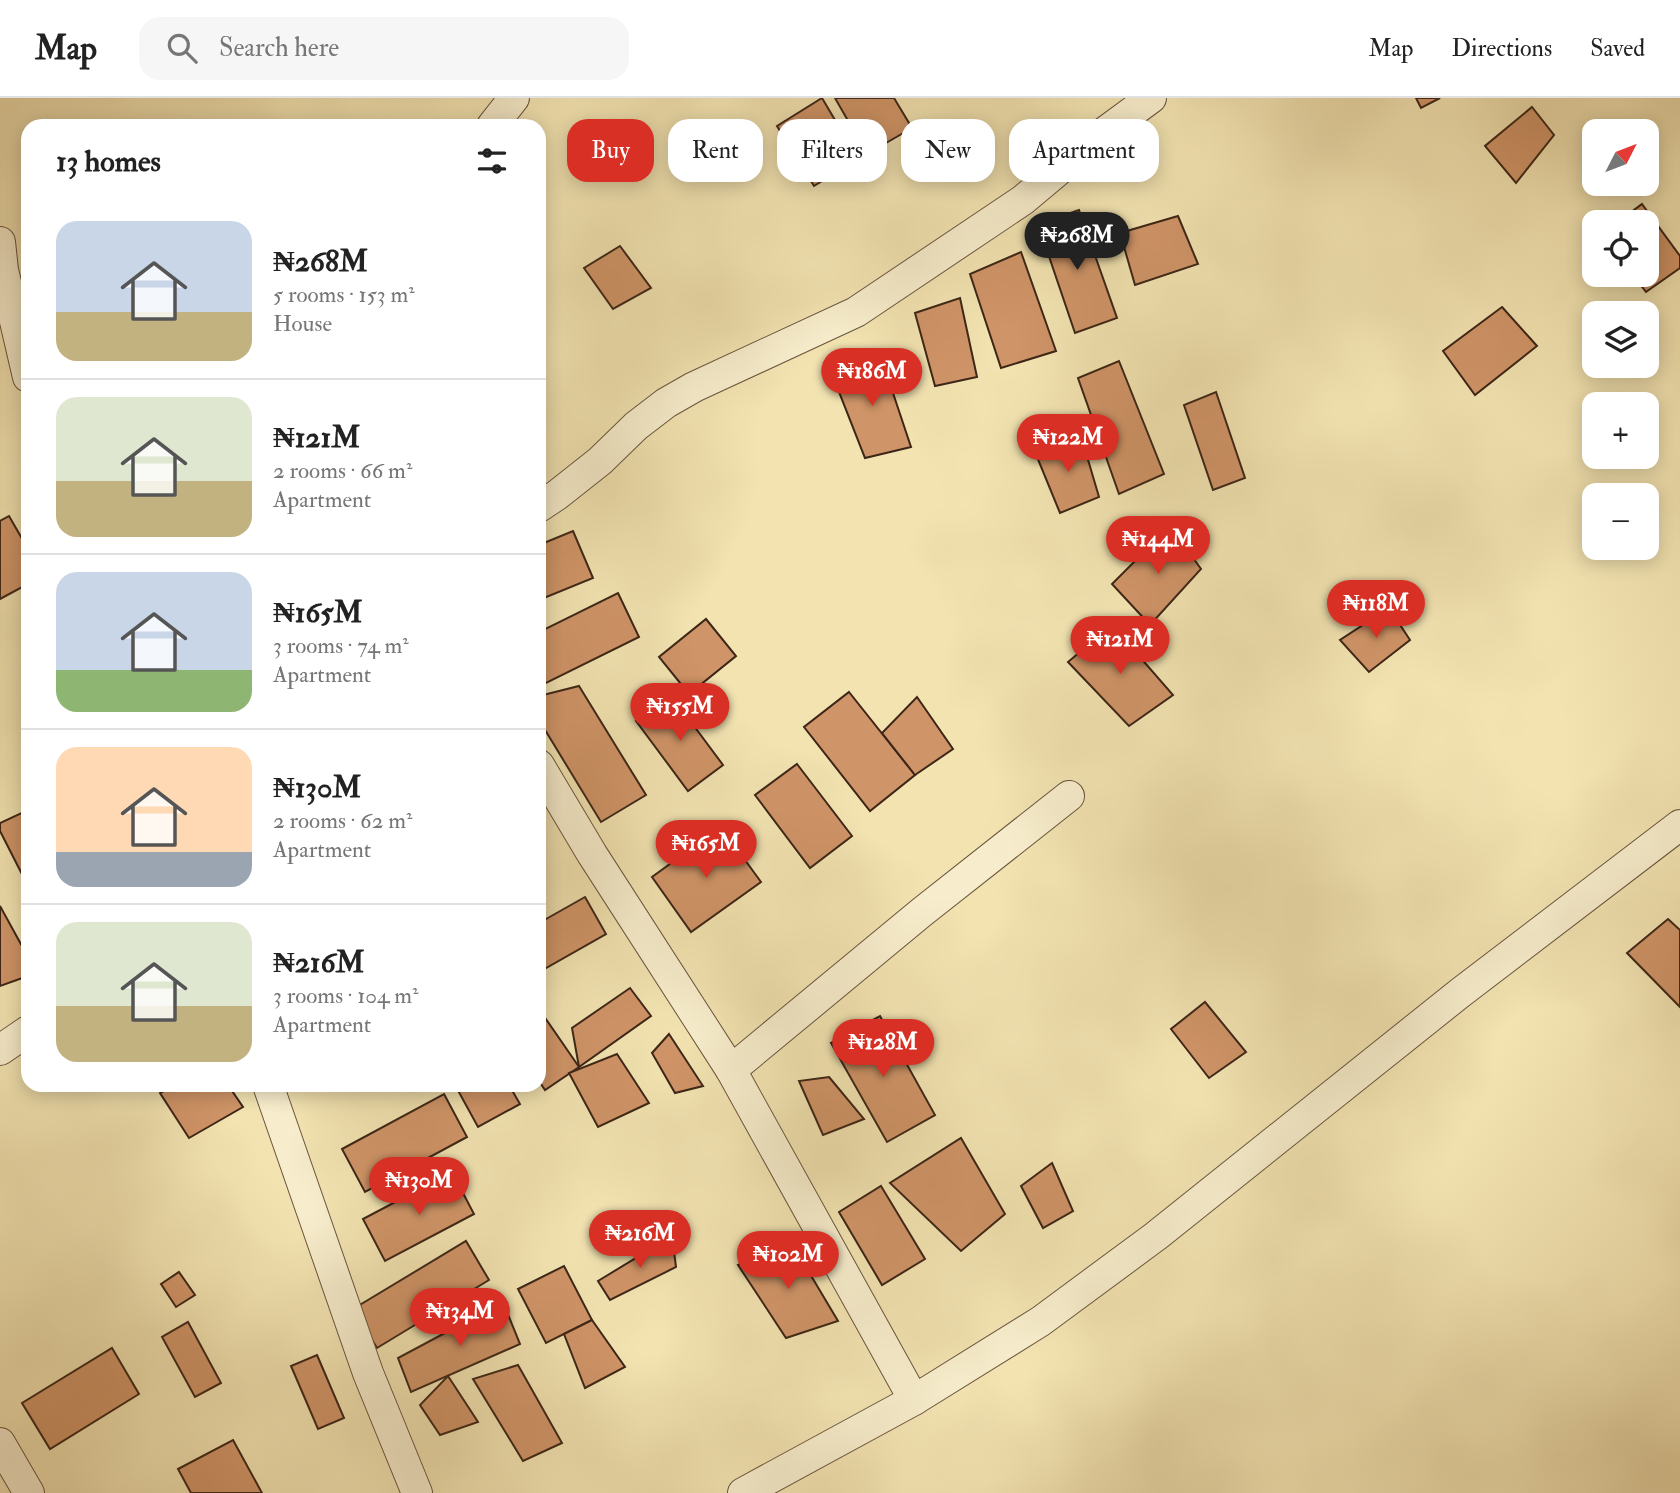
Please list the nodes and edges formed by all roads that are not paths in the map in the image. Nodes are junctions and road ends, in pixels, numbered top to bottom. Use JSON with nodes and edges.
{"nodes":[{"id":1,"x":514,"y":98,"type":"edge"},
{"id":2,"x":1150,"y":98,"type":"edge"},
{"id":3,"x":498,"y":119,"type":"edge"},
{"id":4,"x":1,"y":261,"type":"edge"},
{"id":5,"x":21,"y":347,"type":"edge"},
{"id":6,"x":546,"y":502,"type":"edge"},
{"id":7,"x":546,"y":777,"type":"edge"},
{"id":8,"x":1069,"y":796,"type":"dead end"},
{"id":9,"x":1680,"y":825,"type":"edge"},
{"id":10,"x":21,"y":1036,"type":"edge"},
{"id":11,"x":0,"y":1049,"type":"edge"},
{"id":12,"x":731,"y":1070,"type":"junction"},
{"id":13,"x":270,"y":1092,"type":"edge"},
{"id":14,"x":914,"y":1399,"type":"junction"},
{"id":15,"x":0,"y":1443,"type":"edge"},
{"id":16,"x":16,"y":1486,"type":"edge"},
{"id":17,"x":417,"y":1493,"type":"edge"},
{"id":18,"x":743,"y":1493,"type":"edge"}],
"edges":[{"from":1,"to":3,"type":"street"},
{"from":2,"to":6,"type":"street"},
{"from":4,"to":5,"type":"street"},
{"from":7,"to":12,"type":"street"},
{"from":8,"to":12,"type":"street"},
{"from":9,"to":14,"type":"street"},
{"from":10,"to":11,"type":"street"},
{"from":12,"to":14,"type":"street"},
{"from":13,"to":17,"type":"street"},
{"from":14,"to":18,"type":"street"},
{"from":15,"to":16,"type":"street"}]}
